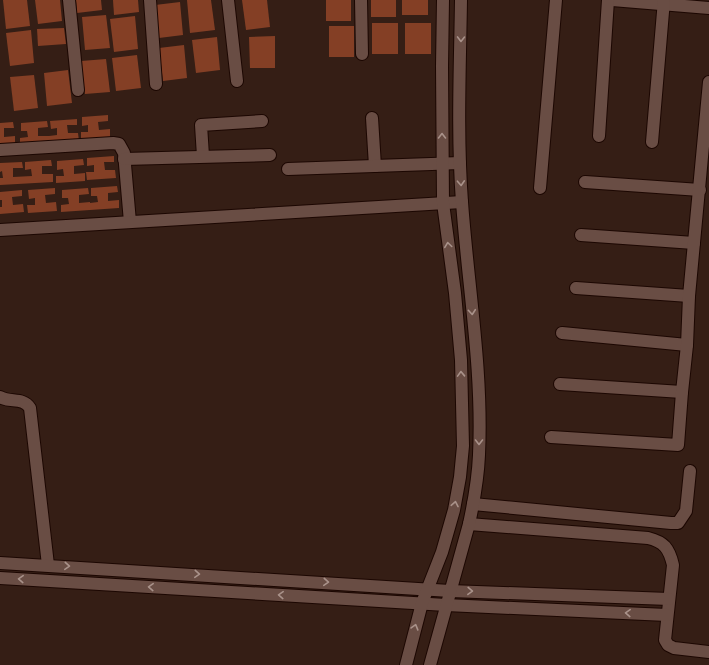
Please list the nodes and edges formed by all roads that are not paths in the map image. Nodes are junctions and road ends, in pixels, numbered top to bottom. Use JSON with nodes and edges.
{"nodes":[{"id":1,"x":69,"y":0,"type":"edge"},
{"id":2,"x":150,"y":0,"type":"edge"},
{"id":3,"x":228,"y":0,"type":"edge"},
{"id":4,"x":361,"y":0,"type":"edge"},
{"id":5,"x":443,"y":0,"type":"edge"},
{"id":6,"x":462,"y":0,"type":"edge"},
{"id":7,"x":556,"y":0,"type":"edge"},
{"id":8,"x":608,"y":0,"type":"edge"},
{"id":9,"x":612,"y":0,"type":"edge"},
{"id":10,"x":663,"y":2,"type":"edge"},
{"id":11,"x":709,"y":8,"type":"edge"},
{"id":12,"x":362,"y":54,"type":"dead end"},
{"id":13,"x":237,"y":81,"type":"dead end"},
{"id":14,"x":709,"y":82,"type":"edge"},
{"id":15,"x":156,"y":84,"type":"dead end"},
{"id":16,"x":78,"y":90,"type":"dead end"},
{"id":17,"x":372,"y":118,"type":"dead end"},
{"id":18,"x":262,"y":120,"type":"dead end"},
{"id":19,"x":599,"y":136,"type":"dead end"},
{"id":20,"x":652,"y":142,"type":"dead end"},
{"id":21,"x":0,"y":150,"type":"edge"},
{"id":22,"x":270,"y":155,"type":"dead end"},
{"id":23,"x":203,"y":156,"type":"junction"},
{"id":24,"x":124,"y":159,"type":"junction"},
{"id":25,"x":706,"y":161,"type":"edge"},
{"id":26,"x":442,"y":163,"type":"junction"},
{"id":27,"x":460,"y":163,"type":"junction"},
{"id":28,"x":375,"y":166,"type":"junction"},
{"id":29,"x":288,"y":169,"type":"dead end"},
{"id":30,"x":585,"y":182,"type":"dead end"},
{"id":31,"x":540,"y":188,"type":"dead end"},
{"id":32,"x":700,"y":190,"type":"junction"},
{"id":33,"x":462,"y":202,"type":"junction"},
{"id":34,"x":443,"y":203,"type":"junction"},
{"id":35,"x":130,"y":222,"type":"junction"},
{"id":36,"x":0,"y":230,"type":"edge"},
{"id":37,"x":581,"y":235,"type":"dead end"},
{"id":38,"x":694,"y":243,"type":"junction"},
{"id":39,"x":576,"y":288,"type":"dead end"},
{"id":40,"x":689,"y":296,"type":"junction"},
{"id":41,"x":562,"y":333,"type":"dead end"},
{"id":42,"x":687,"y":345,"type":"junction"},
{"id":43,"x":560,"y":384,"type":"dead end"},
{"id":44,"x":682,"y":392,"type":"junction"},
{"id":45,"x":0,"y":397,"type":"edge"},
{"id":46,"x":551,"y":437,"type":"dead end"},
{"id":47,"x":690,"y":471,"type":"dead end"},
{"id":48,"x":473,"y":504,"type":"junction"},
{"id":49,"x":469,"y":524,"type":"junction"},
{"id":50,"x":0,"y":563,"type":"edge"},
{"id":51,"x":48,"y":565,"type":"junction"},
{"id":52,"x":0,"y":578,"type":"edge"},
{"id":53,"x":427,"y":589,"type":"junction"},
{"id":54,"x":450,"y":591,"type":"junction"},
{"id":55,"x":669,"y":599,"type":"junction"},
{"id":56,"x":422,"y":603,"type":"junction"},
{"id":57,"x":446,"y":605,"type":"junction"},
{"id":58,"x":667,"y":615,"type":"junction"},
{"id":59,"x":709,"y":652,"type":"edge"},
{"id":60,"x":406,"y":665,"type":"edge"},
{"id":61,"x":430,"y":665,"type":"edge"}],
"edges":[{"from":1,"to":16,"type":"street"},
{"from":2,"to":15,"type":"street"},
{"from":3,"to":13,"type":"street"},
{"from":4,"to":12,"type":"street"},
{"from":26,"to":5,"type":"street","one_way":true},
{"from":6,"to":27,"type":"street","one_way":true},
{"from":7,"to":31,"type":"street"},
{"from":8,"to":19,"type":"street"},
{"from":9,"to":10,"type":"street"},
{"from":10,"to":11,"type":"street"},
{"from":10,"to":20,"type":"street"},
{"from":14,"to":25,"type":"street"},
{"from":17,"to":28,"type":"street"},
{"from":18,"to":23,"type":"street"},
{"from":21,"to":24,"type":"street"},
{"from":22,"to":23,"type":"street"},
{"from":23,"to":24,"type":"street"},
{"from":24,"to":35,"type":"street"},
{"from":25,"to":32,"type":"street"},
{"from":26,"to":27,"type":"street"},
{"from":26,"to":28,"type":"street"},
{"from":26,"to":34,"type":"street"},
{"from":27,"to":33,"type":"street","one_way":true},
{"from":28,"to":29,"type":"street"},
{"from":30,"to":32,"type":"street"},
{"from":32,"to":38,"type":"street"},
{"from":33,"to":34,"type":"street"},
{"from":33,"to":48,"type":"street","one_way":true},
{"from":34,"to":35,"type":"street"},
{"from":53,"to":34,"type":"street","one_way":true},
{"from":35,"to":36,"type":"street"},
{"from":37,"to":38,"type":"street"},
{"from":38,"to":40,"type":"street"},
{"from":39,"to":40,"type":"street"},
{"from":40,"to":42,"type":"street"},
{"from":41,"to":42,"type":"street"},
{"from":42,"to":44,"type":"street"},
{"from":43,"to":44,"type":"street"},
{"from":44,"to":46,"type":"street"},
{"from":45,"to":51,"type":"street"},
{"from":47,"to":48,"type":"street"},
{"from":48,"to":49,"type":"street"},
{"from":49,"to":54,"type":"street"},
{"from":49,"to":55,"type":"street"},
{"from":50,"to":51,"type":"street"},
{"from":51,"to":53,"type":"street","one_way":true},
{"from":56,"to":52,"type":"street","one_way":true},
{"from":53,"to":54,"type":"street"},
{"from":53,"to":56,"type":"street"},
{"from":54,"to":55,"type":"street","one_way":true},
{"from":54,"to":57,"type":"street"},
{"from":55,"to":58,"type":"street"},
{"from":56,"to":57,"type":"street"},
{"from":60,"to":56,"type":"street","one_way":true},
{"from":58,"to":57,"type":"street","one_way":true},
{"from":57,"to":61,"type":"street"},
{"from":58,"to":59,"type":"street"}]}
